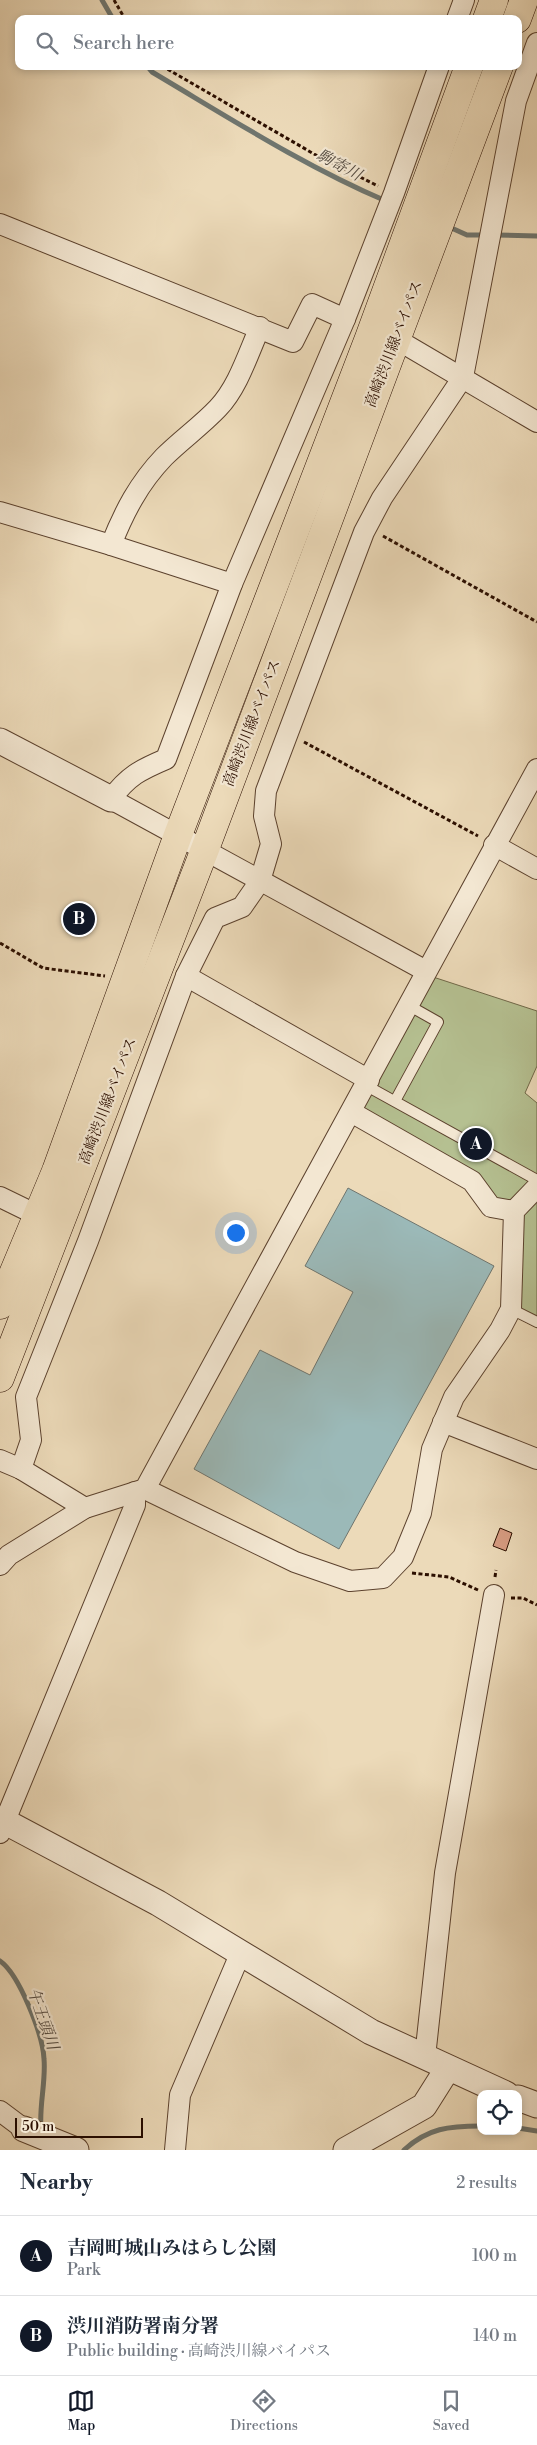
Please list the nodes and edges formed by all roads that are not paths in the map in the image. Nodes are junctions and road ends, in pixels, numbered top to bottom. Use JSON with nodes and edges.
{"nodes":[{"id":1,"x":464,"y":0,"type":"edge"},
{"id":2,"x":494,"y":0,"type":"edge"},
{"id":3,"x":524,"y":0,"type":"edge"},
{"id":4,"x":458,"y":15,"type":"edge"},
{"id":5,"x":488,"y":15,"type":"edge"},
{"id":6,"x":518,"y":15,"type":"edge"},
{"id":7,"x":522,"y":34,"type":"edge"},
{"id":8,"x":537,"y":42,"type":"edge"},
{"id":9,"x":437,"y":70,"type":"edge"},
{"id":10,"x":468,"y":70,"type":"edge"},
{"id":11,"x":498,"y":70,"type":"edge"},
{"id":12,"x":0,"y":224,"type":"edge"},
{"id":13,"x":345,"y":319,"type":"junction"},
{"id":14,"x":260,"y":328,"type":"junction"},
{"id":15,"x":396,"y":339,"type":"junction"},
{"id":16,"x":463,"y":377,"type":"junction"},
{"id":17,"x":537,"y":422,"type":"edge"},
{"id":18,"x":0,"y":512,"type":"edge"},
{"id":19,"x":111,"y":544,"type":"junction"},
{"id":20,"x":232,"y":584,"type":"junction"},
{"id":21,"x":0,"y":741,"type":"edge"},
{"id":22,"x":537,"y":769,"type":"edge"},
{"id":23,"x":111,"y":799,"type":"junction"},
{"id":24,"x":529,"y":800,"type":"edge"},
{"id":25,"x":178,"y":835,"type":"junction"},
{"id":26,"x":494,"y":844,"type":"junction"},
{"id":27,"x":205,"y":849,"type":"junction"},
{"id":28,"x":537,"y":869,"type":"edge"},
{"id":29,"x":260,"y":881,"type":"junction"},
{"id":30,"x":426,"y":971,"type":"junction"},
{"id":31,"x":186,"y":976,"type":"junction"},
{"id":32,"x":408,"y":1005,"type":"junction"},
{"id":33,"x":367,"y":1082,"type":"junction"},
{"id":34,"x":395,"y":1101,"type":"junction"},
{"id":35,"x":351,"y":1112,"type":"junction"},
{"id":36,"x":537,"y":1180,"type":"edge"},
{"id":37,"x":537,"y":1187,"type":"edge"},
{"id":38,"x":0,"y":1197,"type":"edge"},
{"id":39,"x":514,"y":1210,"type":"junction"},
{"id":40,"x":38,"y":1215,"type":"junction"},
{"id":41,"x":0,"y":1305,"type":"edge"},
{"id":42,"x":511,"y":1309,"type":"junction"},
{"id":43,"x":537,"y":1322,"type":"edge"},
{"id":44,"x":0,"y":1378,"type":"edge"},
{"id":45,"x":443,"y":1422,"type":"junction"},
{"id":46,"x":537,"y":1459,"type":"edge"},
{"id":47,"x":0,"y":1460,"type":"edge"},
{"id":48,"x":21,"y":1469,"type":"junction"},
{"id":49,"x":140,"y":1491,"type":"junction"},
{"id":50,"x":84,"y":1508,"type":"junction"},
{"id":51,"x":0,"y":1565,"type":"edge"},
{"id":52,"x":494,"y":1595,"type":"road end"},
{"id":53,"x":2,"y":1824,"type":"edge"},
{"id":54,"x":241,"y":1952,"type":"junction"},
{"id":55,"x":425,"y":2057,"type":"junction"},
{"id":56,"x":448,"y":2068,"type":"junction"},
{"id":57,"x":497,"y":2090,"type":"edge"},
{"id":58,"x":522,"y":2099,"type":"edge"},
{"id":59,"x":537,"y":2105,"type":"edge"},
{"id":60,"x":0,"y":2111,"type":"edge"},
{"id":61,"x":24,"y":2129,"type":"joint"},
{"id":62,"x":76,"y":2150,"type":"edge"},
{"id":63,"x":175,"y":2150,"type":"edge"},
{"id":64,"x":346,"y":2150,"type":"edge"}],
"edges":[{"from":1,"to":4,"type":"street"},
{"from":2,"to":5,"type":"main road"},
{"from":3,"to":6,"type":"main road"},
{"from":7,"to":8,"type":"street"},
{"from":8,"to":16,"type":"street"},
{"from":9,"to":13,"type":"street"},
{"from":10,"to":25,"type":"main road","name":"高崎渋川線バイパス"},
{"from":11,"to":15,"type":"main road","name":"高崎渋川線バイパス"},
{"from":12,"to":14,"type":"street"},
{"from":13,"to":14,"type":"street"},
{"from":13,"to":20,"type":"street"},
{"from":14,"to":19,"type":"street"},
{"from":15,"to":16,"type":"street"},
{"from":15,"to":27,"type":"main road","name":"高崎渋川線バイパス"},
{"from":16,"to":17,"type":"street"},
{"from":16,"to":29,"type":"street"},
{"from":18,"to":19,"type":"street"},
{"from":19,"to":20,"type":"street"},
{"from":20,"to":23,"type":"street"},
{"from":21,"to":23,"type":"street"},
{"from":22,"to":24,"type":"street"},
{"from":23,"to":25,"type":"street"},
{"from":24,"to":26,"type":"street"},
{"from":25,"to":27,"type":"street"},
{"from":25,"to":40,"type":"main road","name":"高崎渋川線バイパス"},
{"from":26,"to":28,"type":"street"},
{"from":26,"to":30,"type":"street"},
{"from":27,"to":29,"type":"street"},
{"from":27,"to":44,"type":"main road","name":"高崎渋川線バイパス"},
{"from":29,"to":30,"type":"street"},
{"from":29,"to":31,"type":"street"},
{"from":30,"to":32,"type":"street"},
{"from":31,"to":33,"type":"street"},
{"from":31,"to":48,"type":"street"},
{"from":32,"to":33,"type":"street"},
{"from":32,"to":34,"type":"lane"},
{"from":33,"to":34,"type":"lane"},
{"from":33,"to":35,"type":"street"},
{"from":34,"to":36,"type":"lane"},
{"from":35,"to":39,"type":"street"},
{"from":35,"to":49,"type":"street"},
{"from":37,"to":39,"type":"street"},
{"from":38,"to":40,"type":"street"},
{"from":39,"to":42,"type":"street"},
{"from":40,"to":41,"type":"main road","name":"高崎渋川線バイパス"},
{"from":42,"to":43,"type":"lane"},
{"from":42,"to":45,"type":"street"},
{"from":45,"to":46,"type":"street"},
{"from":45,"to":49,"type":"street"},
{"from":47,"to":48,"type":"street"},
{"from":48,"to":50,"type":"street"},
{"from":49,"to":50,"type":"street"},
{"from":49,"to":53,"type":"street"},
{"from":50,"to":51,"type":"street"},
{"from":52,"to":55,"type":"street"},
{"from":53,"to":54,"type":"street"},
{"from":54,"to":55,"type":"street"},
{"from":54,"to":63,"type":"street"},
{"from":55,"to":56,"type":"street"},
{"from":56,"to":57,"type":"street"},
{"from":56,"to":64,"type":"street"},
{"from":58,"to":59,"type":"street"},
{"from":60,"to":61,"type":"street"},
{"from":61,"to":62,"type":"street"}]}
